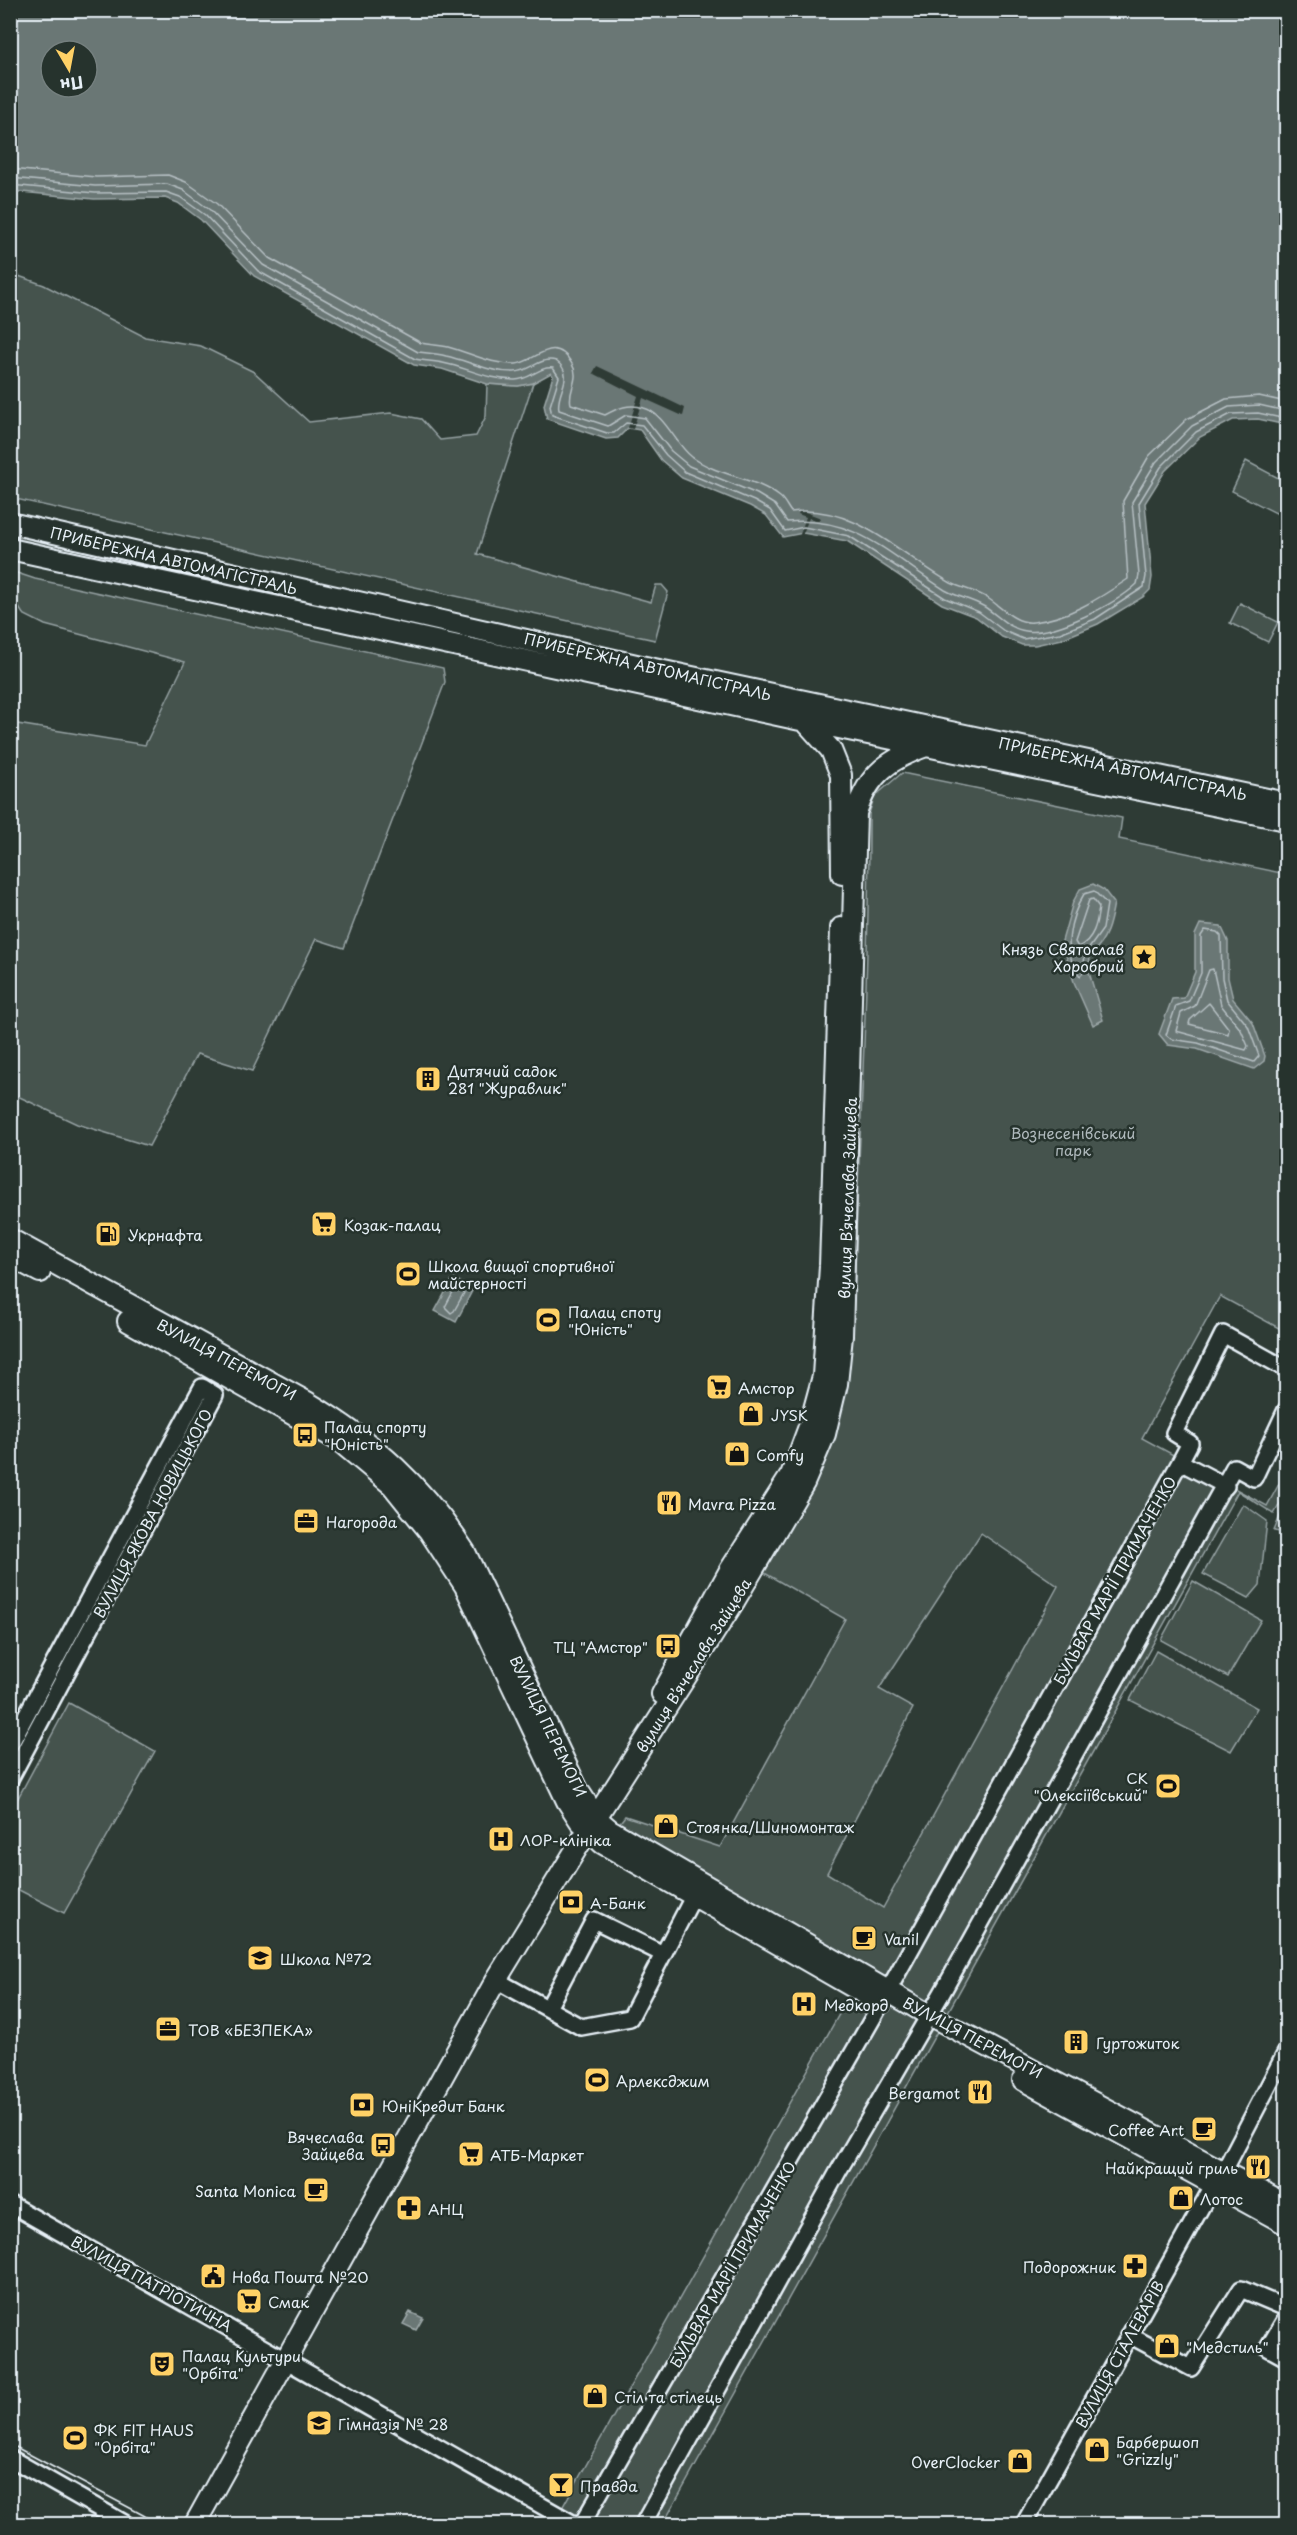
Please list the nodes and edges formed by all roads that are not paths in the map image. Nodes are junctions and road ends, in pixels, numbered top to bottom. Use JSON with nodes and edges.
{"nodes":[{"id":1,"x":10,"y":524,"type":"edge"},
{"id":2,"x":10,"y":549,"type":"edge"},
{"id":3,"x":335,"y":597,"type":"junction"},
{"id":4,"x":355,"y":601,"type":"junction"},
{"id":5,"x":327,"y":618,"type":"junction"},
{"id":6,"x":356,"y":624,"type":"junction"},
{"id":7,"x":805,"y":721,"type":"junction"},
{"id":8,"x":929,"y":746,"type":"junction"},
{"id":9,"x":1287,"y":803,"type":"edge"},
{"id":10,"x":1287,"y":820,"type":"edge"},
{"id":11,"x":10,"y":1239,"type":"edge"},
{"id":12,"x":10,"y":1256,"type":"edge"},
{"id":13,"x":1287,"y":1369,"type":"edge"},
{"id":14,"x":1287,"y":1410,"type":"edge"},
{"id":15,"x":1180,"y":1462,"type":"junction"},
{"id":16,"x":383,"y":1466,"type":"junction"},
{"id":17,"x":1226,"y":1486,"type":"junction"},
{"id":18,"x":10,"y":1745,"type":"edge"},
{"id":19,"x":10,"y":1779,"type":"edge"},
{"id":20,"x":588,"y":1819,"type":"junction"},
{"id":21,"x":693,"y":1897,"type":"junction"},
{"id":22,"x":663,"y":1954,"type":"junction"},
{"id":23,"x":496,"y":1980,"type":"junction"},
{"id":24,"x":884,"y":1997,"type":"junction"},
{"id":25,"x":548,"y":2008,"type":"junction"},
{"id":26,"x":926,"y":2021,"type":"junction"},
{"id":27,"x":1287,"y":2052,"type":"edge"},
{"id":28,"x":1219,"y":2178,"type":"junction"},
{"id":29,"x":10,"y":2204,"type":"edge"},
{"id":30,"x":1287,"y":2205,"type":"edge"},
{"id":31,"x":1287,"y":2224,"type":"edge"},
{"id":32,"x":1287,"y":2308,"type":"edge"},
{"id":33,"x":1287,"y":2318,"type":"edge"},
{"id":34,"x":1129,"y":2335,"type":"junction"},
{"id":35,"x":1287,"y":2358,"type":"edge"},
{"id":36,"x":280,"y":2359,"type":"junction"},
{"id":37,"x":10,"y":2458,"type":"edge"},
{"id":38,"x":126,"y":2524,"type":"edge"},
{"id":39,"x":182,"y":2524,"type":"edge"},
{"id":40,"x":195,"y":2524,"type":"edge"},
{"id":41,"x":574,"y":2524,"type":"edge"},
{"id":42,"x":582,"y":2524,"type":"edge"},
{"id":43,"x":643,"y":2524,"type":"edge"},
{"id":44,"x":1024,"y":2524,"type":"edge"}],
"edges":[{"from":1,"to":3,"type":"main road","name":"ПРИБЕРЕЖНА АВТОМАГІСТРАЛЬ"},
{"from":2,"to":5,"type":"main road","name":"ПРИБЕРЕЖНА АВТОМАГІСТРАЛЬ"},
{"from":3,"to":4,"type":"main road","name":"ПРИБЕРЕЖНА АВТОМАГІСТРАЛЬ"},
{"from":3,"to":5,"type":"main road"},
{"from":4,"to":6,"type":"main road"},
{"from":4,"to":9,"type":"main road","name":"ПРИБЕРЕЖНА АВТОМАГІСТРАЛЬ"},
{"from":5,"to":6,"type":"main road","name":"ПРИБЕРЕЖНА АВТОМАГІСТРАЛЬ"},
{"from":6,"to":7,"type":"main road","name":"ПРИБЕРЕЖНА АВТОМАГІСТРАЛЬ"},
{"from":7,"to":8,"type":"main road","name":"ПРИБЕРЕЖНА АВТОМАГІСТРАЛЬ"},
{"from":7,"to":20,"type":"main road","name":"вулиця Вʼячеслава Зайцева"},
{"from":8,"to":10,"type":"main road","name":"ПРИБЕРЕЖНА АВТОМАГІСТРАЛЬ"},
{"from":8,"to":20,"type":"main road","name":"вулиця Вʼячеслава Зайцева"},
{"from":11,"to":16,"type":"main road","name":"ВУЛИЦЯ ПЕРЕМОГИ"},
{"from":12,"to":16,"type":"main road","name":"ВУЛИЦЯ ПЕРЕМОГИ"},
{"from":13,"to":15,"type":"street"},
{"from":14,"to":17,"type":"street"},
{"from":15,"to":17,"type":"street","name":"БУЛЬВАР МАРІЇ ПРИМАЧЕНКО"},
{"from":15,"to":24,"type":"street","name":"БУЛЬВАР МАРІЇ ПРИМАЧЕНКО"},
{"from":16,"to":20,"type":"main road","name":"ВУЛИЦЯ ПЕРЕМОГИ"},
{"from":17,"to":26,"type":"street"},
{"from":18,"to":19,"type":"street","name":"ВУЛИЦЯ ЯКОВА НОВИЦЬКОГО"},
{"from":20,"to":21,"type":"main road","name":"ВУЛИЦЯ ПЕРЕМОГИ"},
{"from":20,"to":23,"type":"main road","name":"вулиця Вʼячеслава Зайцева"},
{"from":20,"to":24,"type":"main road","name":"ВУЛИЦЯ ПЕРЕМОГИ"},
{"from":20,"to":36,"type":"main road","name":"вулиця Вʼячеслава Зайцева"},
{"from":21,"to":22,"type":"street"},
{"from":21,"to":24,"type":"main road","name":"ВУЛИЦЯ ПЕРЕМОГИ"},
{"from":22,"to":25,"type":"street"},
{"from":22,"to":25,"type":"street"},
{"from":23,"to":25,"type":"street"},
{"from":23,"to":36,"type":"main road","name":"вулиця Вʼячеслава Зайцева"},
{"from":24,"to":26,"type":"main road","name":"ВУЛИЦЯ ПЕРЕМОГИ"},
{"from":24,"to":42,"type":"street","name":"БУЛЬВАР МАРІЇ ПРИМАЧЕНКО"},
{"from":26,"to":28,"type":"main road","name":"ВУЛИЦЯ ПЕРЕМОГИ"},
{"from":26,"to":43,"type":"street"},
{"from":27,"to":28,"type":"street","name":"ВУЛИЦЯ СТАЛЕВАРІВ"},
{"from":28,"to":30,"type":"main road","name":"ВУЛИЦЯ ПЕРЕМОГИ"},
{"from":28,"to":31,"type":"main road","name":"ВУЛИЦЯ ПЕРЕМОГИ"},
{"from":28,"to":34,"type":"street","name":"ВУЛИЦЯ СТАЛЕВАРІВ"},
{"from":29,"to":36,"type":"street","name":"ВУЛИЦЯ ПАТРІОТИЧНА"},
{"from":32,"to":34,"type":"street"},
{"from":33,"to":35,"type":"street"},
{"from":34,"to":44,"type":"street","name":"ВУЛИЦЯ СТАЛЕВАРІВ"},
{"from":36,"to":39,"type":"main road","name":"вулиця Вʼячеслава Зайцева"},
{"from":36,"to":40,"type":"main road","name":"вулиця Вʼячеслава Зайцева"},
{"from":36,"to":41,"type":"street","name":"ВУЛИЦЯ ПАТРІОТИЧНА"},
{"from":37,"to":38,"type":"street"}]}
